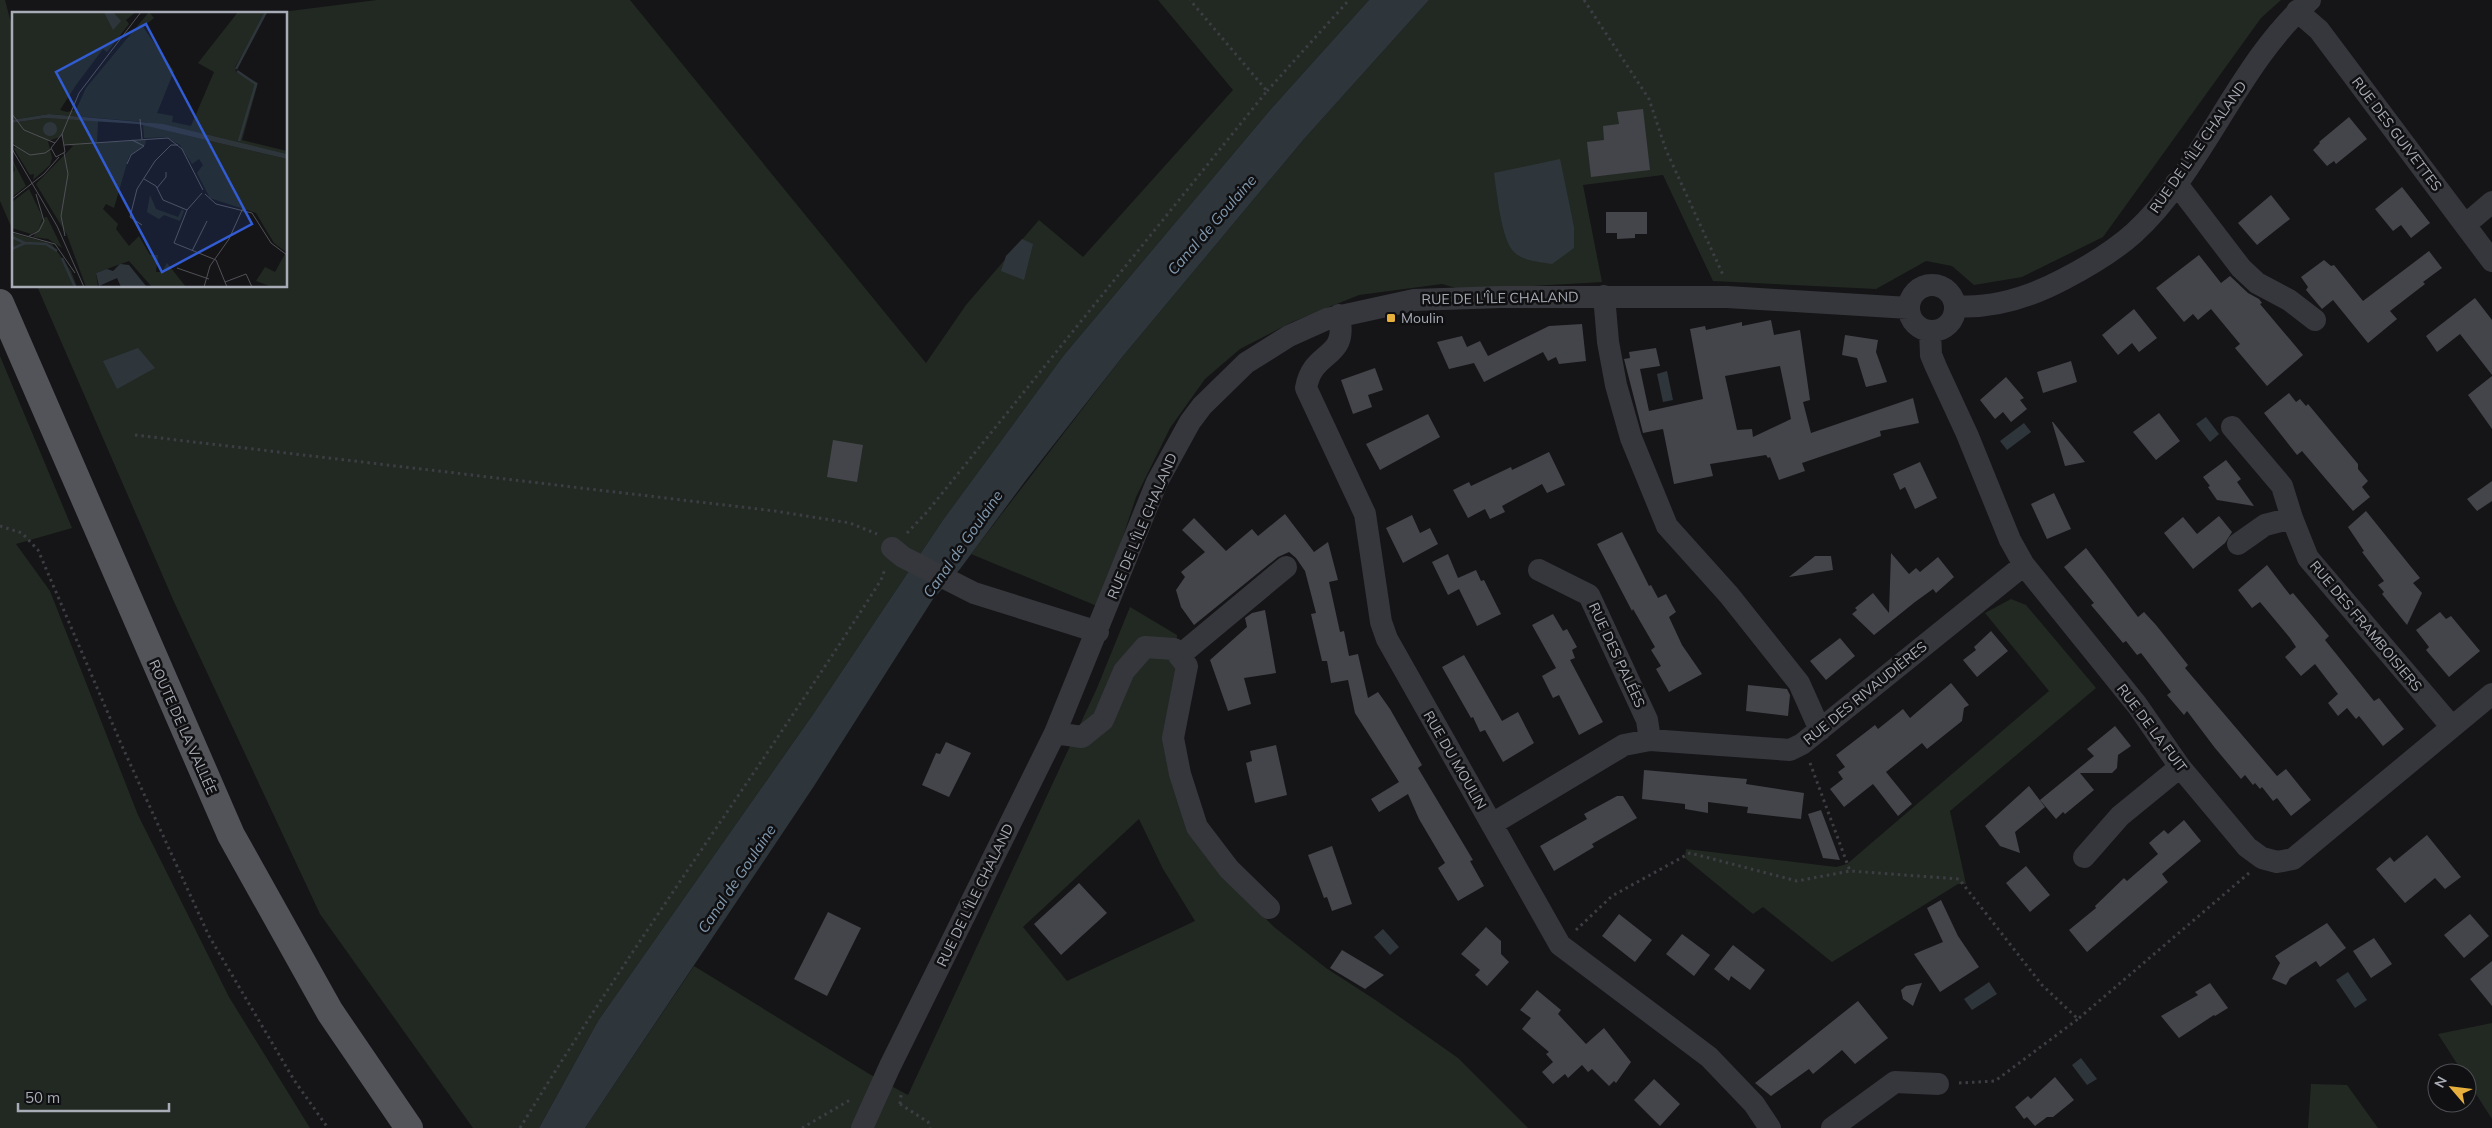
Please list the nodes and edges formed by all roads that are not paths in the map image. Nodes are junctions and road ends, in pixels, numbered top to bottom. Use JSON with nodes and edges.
{"nodes":[{"id":1,"x":2304,"y":5,"type":"edge"},
{"id":2,"x":2176,"y":183,"type":"junction"},
{"id":3,"x":2492,"y":202,"type":"edge"},
{"id":4,"x":2465,"y":225,"type":"junction"},
{"id":5,"x":2492,"y":261,"type":"edge"},
{"id":6,"x":1604,"y":296,"type":"junction"},
{"id":7,"x":0,"y":303,"type":"edge"},
{"id":8,"x":1955,"y":306,"type":"junction"},
{"id":9,"x":1909,"y":308,"type":"junction"},
{"id":10,"x":1340,"y":315,"type":"junction"},
{"id":11,"x":2315,"y":320,"type":"dead end"},
{"id":12,"x":1930,"y":331,"type":"junction"},
{"id":13,"x":2232,"y":427,"type":"dead end"},
{"id":14,"x":2292,"y":518,"type":"junction"},
{"id":15,"x":2238,"y":544,"type":"dead end"},
{"id":16,"x":898,"y":553,"type":"road end"},
{"id":17,"x":2024,"y":565,"type":"junction"},
{"id":18,"x":1286,"y":567,"type":"dead end"},
{"id":19,"x":1539,"y":570,"type":"dead end"},
{"id":20,"x":1098,"y":632,"type":"junction"},
{"id":21,"x":1179,"y":656,"type":"junction"},
{"id":22,"x":2492,"y":694,"type":"edge"},
{"id":23,"x":2452,"y":727,"type":"junction"},
{"id":24,"x":1820,"y":730,"type":"junction"},
{"id":25,"x":1055,"y":734,"type":"junction"},
{"id":26,"x":1650,"y":740,"type":"junction"},
{"id":27,"x":2180,"y":766,"type":"junction"},
{"id":28,"x":1492,"y":824,"type":"junction"},
{"id":29,"x":2084,"y":857,"type":"dead end"},
{"id":30,"x":1269,"y":908,"type":"dead end"},
{"id":31,"x":1938,"y":1084,"type":"road end"},
{"id":32,"x":409,"y":1128,"type":"edge"},
{"id":33,"x":862,"y":1128,"type":"edge"},
{"id":34,"x":1770,"y":1128,"type":"edge"},
{"id":35,"x":1832,"y":1128,"type":"edge"}],
"edges":[{"from":1,"to":2,"type":"street","name":"RUE DE L'ÎLE CHALAND"},
{"from":1,"to":4,"type":"street","name":"RUE DES GUIVETTES"},
{"from":2,"to":8,"type":"street","name":"RUE DE L'ÎLE CHALAND"},
{"from":2,"to":11,"type":"street"},
{"from":3,"to":4,"type":"street"},
{"from":4,"to":5,"type":"street","name":"RUE DES GUIVETTES"},
{"from":6,"to":9,"type":"street","name":"RUE DE L'ÎLE CHALAND"},
{"from":6,"to":10,"type":"street","name":"RUE DE L'ÎLE CHALAND"},
{"from":6,"to":24,"type":"street"},
{"from":7,"to":32,"type":"main road","name":"ROUTE DE LA VALLÉE"},
{"from":8,"to":9,"type":"street"},
{"from":8,"to":12,"type":"street"},
{"from":9,"to":12,"type":"street"},
{"from":10,"to":20,"type":"street","name":"RUE DE L'ÎLE CHALAND"},
{"from":10,"to":28,"type":"street","name":"RUE DU MOULIN"},
{"from":12,"to":17,"type":"street","name":"RUE DE LA FUIT"},
{"from":13,"to":14,"type":"street","name":"RUE DES FRAMBOISIERS"},
{"from":14,"to":15,"type":"street"},
{"from":14,"to":23,"type":"street","name":"RUE DES FRAMBOISIERS"},
{"from":16,"to":20,"type":"street"},
{"from":17,"to":24,"type":"street","name":"RUE DES RIVAUDIÈRES"},
{"from":17,"to":27,"type":"street","name":"RUE DE LA FUIT"},
{"from":18,"to":21,"type":"street"},
{"from":19,"to":26,"type":"street","name":"RUE DES PALÉES"},
{"from":20,"to":25,"type":"street","name":"RUE DE L'ÎLE CHALAND"},
{"from":21,"to":25,"type":"street"},
{"from":21,"to":30,"type":"street"},
{"from":22,"to":23,"type":"street"},
{"from":23,"to":27,"type":"street","name":"RUE DE LA FUIT"},
{"from":24,"to":26,"type":"street","name":"RUE DES RIVAUDIÈRES"},
{"from":25,"to":33,"type":"street","name":"RUE DE L'ÎLE CHALAND"},
{"from":26,"to":28,"type":"street","name":"RUE DES RIVAUDIÈRES"},
{"from":27,"to":29,"type":"street"},
{"from":28,"to":34,"type":"street","name":"RUE DU MOULIN"},
{"from":31,"to":35,"type":"street"}]}
